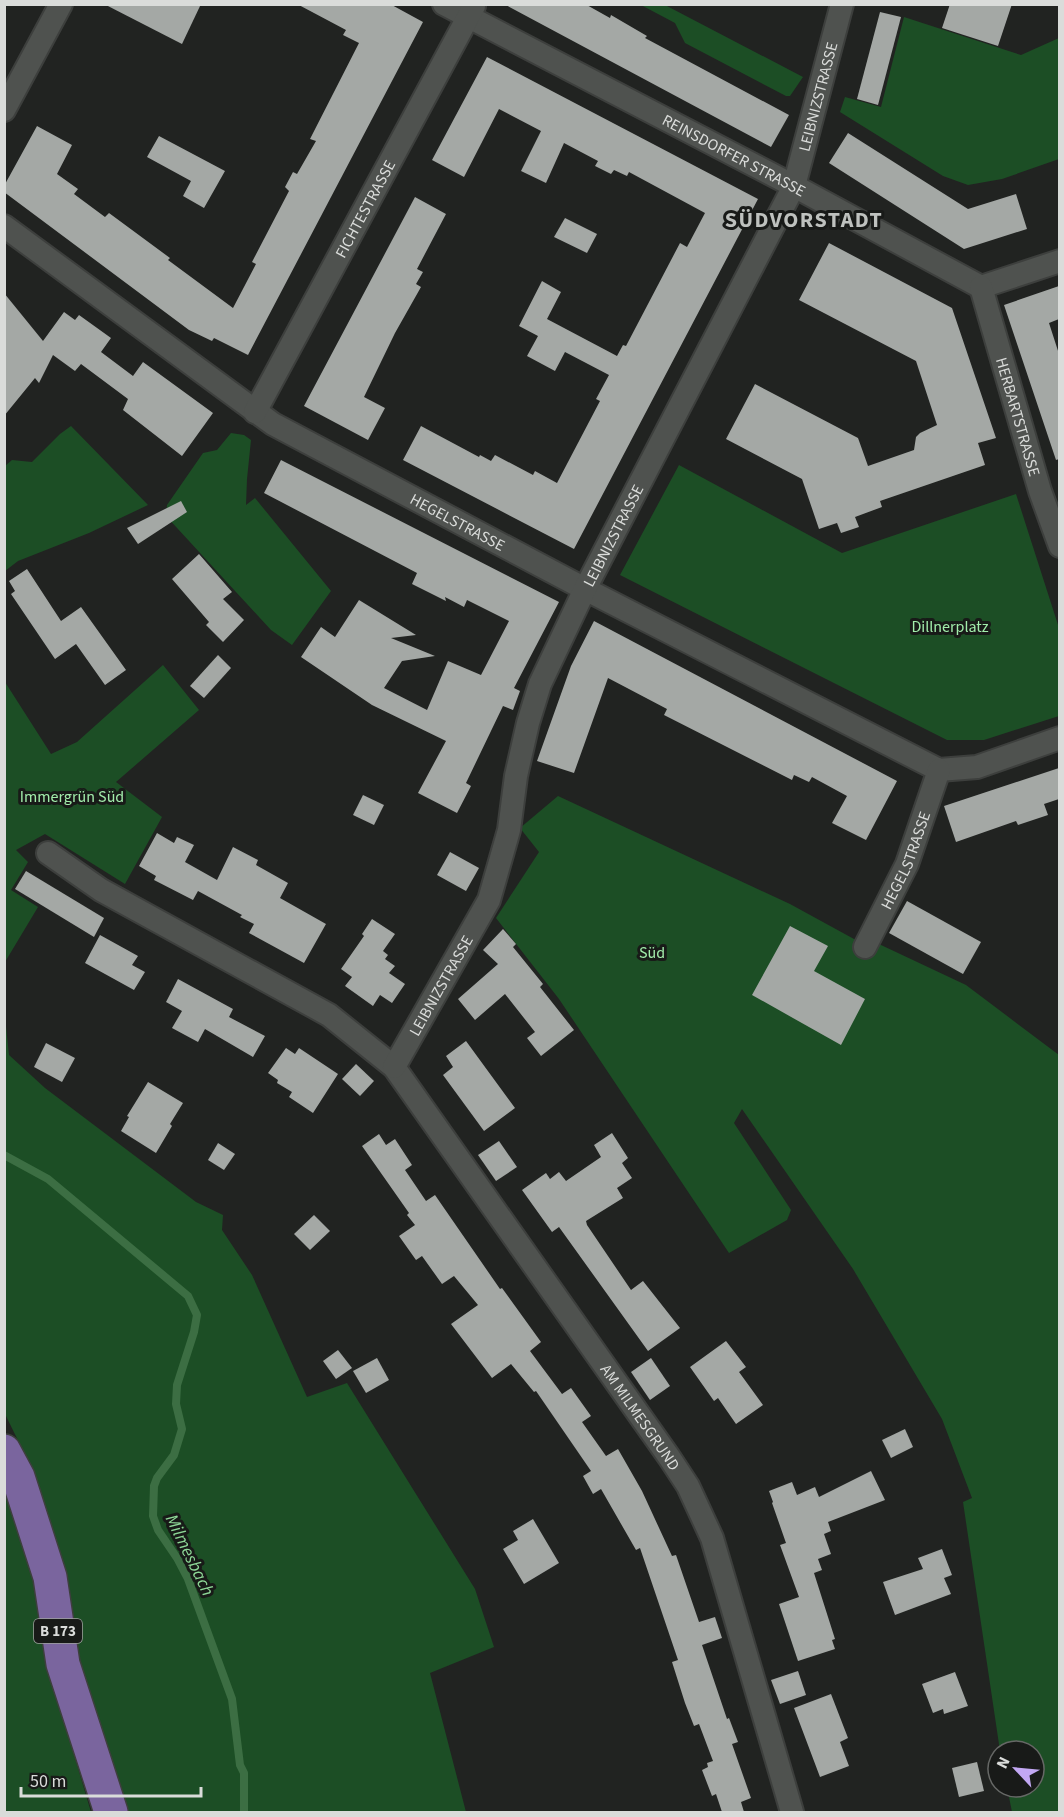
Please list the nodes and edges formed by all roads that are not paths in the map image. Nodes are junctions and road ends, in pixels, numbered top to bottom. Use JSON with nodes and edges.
{"nodes":[{"id":1,"x":61,"y":4,"type":"edge"},
{"id":2,"x":444,"y":4,"type":"edge"},
{"id":3,"x":842,"y":4,"type":"edge"},
{"id":4,"x":472,"y":11,"type":"edge"},
{"id":5,"x":4,"y":110,"type":"edge"},
{"id":6,"x":794,"y":186,"type":"junction"},
{"id":7,"x":4,"y":226,"type":"edge"},
{"id":8,"x":1059,"y":261,"type":"edge"},
{"id":9,"x":981,"y":287,"type":"junction"},
{"id":10,"x":255,"y":412,"type":"junction"},
{"id":11,"x":1059,"y":546,"type":"edge"},
{"id":12,"x":585,"y":589,"type":"junction"},
{"id":13,"x":1059,"y":738,"type":"edge"},
{"id":14,"x":939,"y":770,"type":"junction"},
{"id":15,"x":48,"y":853,"type":"dead end"},
{"id":16,"x":865,"y":947,"type":"dead end"},
{"id":17,"x":394,"y":1067,"type":"junction"},
{"id":18,"x":4,"y":1451,"type":"edge"},
{"id":19,"x":111,"y":1812,"type":"edge"},
{"id":20,"x":792,"y":1812,"type":"edge"}],
"edges":[{"from":1,"to":5,"type":"street"},
{"from":2,"to":4,"type":"street","name":"REINSDORFER STRASSE"},
{"from":3,"to":6,"type":"street","name":"LEIBNIZSTRASSE"},
{"from":4,"to":6,"type":"street","name":"REINSDORFER STRASSE"},
{"from":4,"to":10,"type":"street","name":"FICHTESTRASSE"},
{"from":6,"to":9,"type":"street","name":"REINSDORFER STRASSE"},
{"from":6,"to":12,"type":"street","name":"LEIBNIZSTRASSE"},
{"from":7,"to":10,"type":"street","name":"HEGELSTRASSE"},
{"from":8,"to":9,"type":"street"},
{"from":9,"to":11,"type":"street","name":"HERBARTSTRASSE"},
{"from":10,"to":12,"type":"street","name":"HEGELSTRASSE"},
{"from":12,"to":14,"type":"street","name":"HEGELSTRASSE"},
{"from":12,"to":17,"type":"street","name":"LEIBNIZSTRASSE"},
{"from":13,"to":14,"type":"street"},
{"from":14,"to":16,"type":"street","name":"HEGELSTRASSE"},
{"from":15,"to":17,"type":"street","name":"AM MILMESGRUND"},
{"from":17,"to":20,"type":"street","name":"AM MILMESGRUND"},
{"from":18,"to":19,"type":"main road","number":"B 173"}]}
